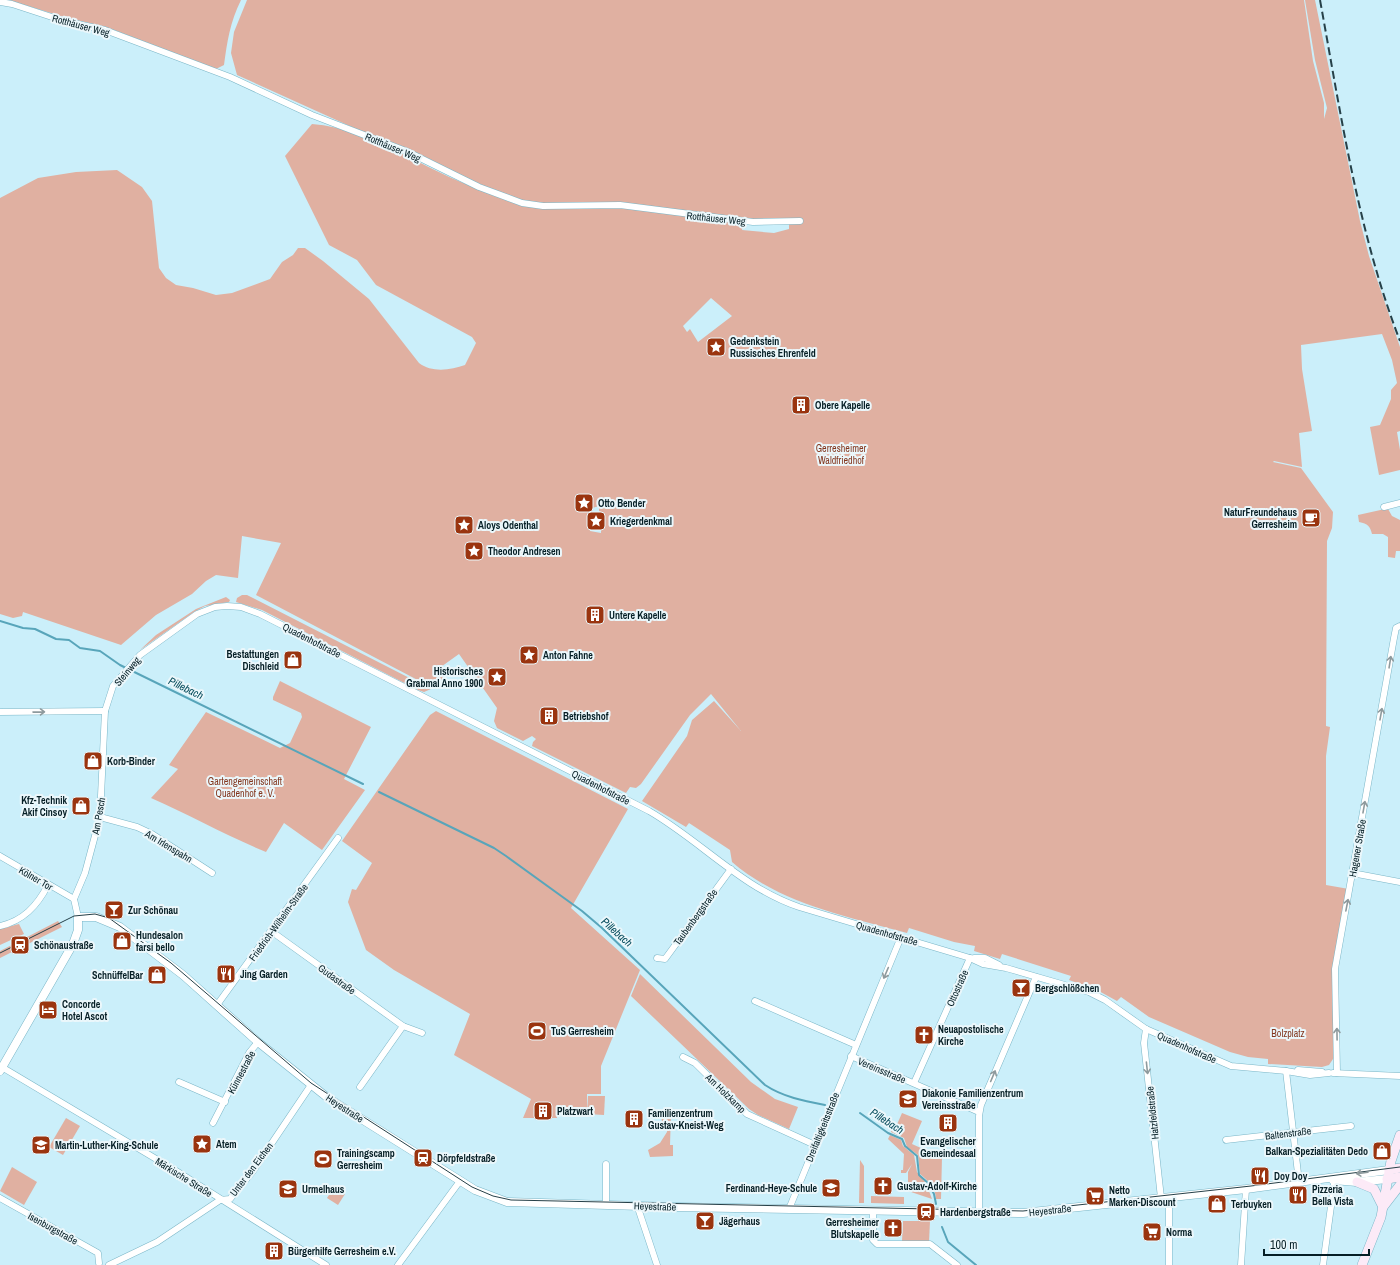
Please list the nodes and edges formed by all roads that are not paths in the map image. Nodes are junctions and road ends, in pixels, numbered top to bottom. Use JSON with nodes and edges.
{"nodes":[{"id":1,"x":0,"y":2,"type":"edge"},
{"id":2,"x":800,"y":222,"type":"dead end"},
{"id":3,"x":1400,"y":503,"type":"edge"},
{"id":4,"x":1384,"y":507,"type":"dead end"},
{"id":5,"x":233,"y":606,"type":"joint"},
{"id":6,"x":1400,"y":626,"type":"edge"},
{"id":7,"x":105,"y":711,"type":"junction"},
{"id":8,"x":0,"y":712,"type":"edge"},
{"id":9,"x":100,"y":817,"type":"junction"},
{"id":10,"x":338,"y":838,"type":"dead end"},
{"id":11,"x":0,"y":856,"type":"edge"},
{"id":12,"x":730,"y":869,"type":"junction"},
{"id":13,"x":212,"y":873,"type":"dead end"},
{"id":14,"x":1352,"y":873,"type":"junction"},
{"id":15,"x":1400,"y":882,"type":"edge"},
{"id":16,"x":48,"y":885,"type":"junction"},
{"id":17,"x":74,"y":898,"type":"junction"},
{"id":18,"x":78,"y":917,"type":"junction"},
{"id":19,"x":0,"y":926,"type":"edge"},
{"id":20,"x":271,"y":931,"type":"junction"},
{"id":21,"x":901,"y":937,"type":"junction"},
{"id":22,"x":657,"y":958,"type":"dead end"},
{"id":23,"x":970,"y":958,"type":"junction"},
{"id":24,"x":1036,"y":977,"type":"junction"},
{"id":25,"x":755,"y":1001,"type":"dead end"},
{"id":26,"x":217,"y":1006,"type":"junction"},
{"id":27,"x":403,"y":1026,"type":"junction"},
{"id":28,"x":1146,"y":1029,"type":"junction"},
{"id":29,"x":422,"y":1033,"type":"dead end"},
{"id":30,"x":258,"y":1042,"type":"junction"},
{"id":31,"x":856,"y":1044,"type":"junction"},
{"id":32,"x":850,"y":1056,"type":"junction"},
{"id":33,"x":683,"y":1057,"type":"dead end"},
{"id":34,"x":1,"y":1068,"type":"edge"},
{"id":35,"x":1286,"y":1071,"type":"junction"},
{"id":36,"x":1337,"y":1073,"type":"junction"},
{"id":37,"x":1400,"y":1076,"type":"edge"},
{"id":38,"x":1391,"y":1077,"type":"junction"},
{"id":39,"x":1400,"y":1080,"type":"edge"},
{"id":40,"x":179,"y":1082,"type":"dead end"},
{"id":41,"x":914,"y":1083,"type":"junction"},
{"id":42,"x":311,"y":1085,"type":"junction"},
{"id":43,"x":360,"y":1087,"type":"dead end"},
{"id":44,"x":225,"y":1102,"type":"junction"},
{"id":45,"x":979,"y":1112,"type":"junction"},
{"id":46,"x":213,"y":1123,"type":"dead end"},
{"id":47,"x":1351,"y":1126,"type":"dead end"},
{"id":48,"x":1293,"y":1132,"type":"junction"},
{"id":49,"x":1400,"y":1135,"type":"edge"},
{"id":50,"x":1226,"y":1140,"type":"dead end"},
{"id":51,"x":815,"y":1145,"type":"junction"},
{"id":52,"x":606,"y":1164,"type":"dead end"},
{"id":53,"x":1400,"y":1168,"type":"edge"},
{"id":54,"x":1389,"y":1170,"type":"junction"},
{"id":55,"x":1400,"y":1177,"type":"edge"},
{"id":56,"x":1335,"y":1178,"type":"junction"},
{"id":57,"x":1387,"y":1179,"type":"junction"},
{"id":58,"x":460,"y":1181,"type":"junction"},
{"id":59,"x":1299,"y":1182,"type":"junction"},
{"id":60,"x":1357,"y":1182,"type":"junction"},
{"id":61,"x":1400,"y":1185,"type":"edge"},
{"id":62,"x":1246,"y":1189,"type":"junction"},
{"id":63,"x":0,"y":1198,"type":"edge"},
{"id":64,"x":1165,"y":1198,"type":"junction"},
{"id":65,"x":220,"y":1200,"type":"junction"},
{"id":66,"x":606,"y":1205,"type":"junction"},
{"id":67,"x":637,"y":1206,"type":"junction"},
{"id":68,"x":1383,"y":1207,"type":"junction"},
{"id":69,"x":788,"y":1209,"type":"junction"},
{"id":70,"x":873,"y":1211,"type":"junction"},
{"id":71,"x":979,"y":1213,"type":"junction"},
{"id":72,"x":100,"y":1264,"type":"edge"},
{"id":73,"x":109,"y":1265,"type":"edge"},
{"id":74,"x":326,"y":1265,"type":"edge"},
{"id":75,"x":398,"y":1265,"type":"edge"},
{"id":76,"x":657,"y":1265,"type":"edge"},
{"id":77,"x":957,"y":1265,"type":"edge"},
{"id":78,"x":1169,"y":1265,"type":"edge"},
{"id":79,"x":1241,"y":1265,"type":"edge"},
{"id":80,"x":1323,"y":1265,"type":"edge"},
{"id":81,"x":1362,"y":1265,"type":"edge"}],
"edges":[{"from":1,"to":2,"type":"street","name":"Rotthäuser Weg"},
{"from":3,"to":4,"type":"street"},
{"from":5,"to":7,"type":"street","name":"Steinweg"},
{"from":5,"to":12,"type":"street","name":"Quadenhofstraße"},
{"from":14,"to":6,"type":"street","name":"Hagener Straße","one_way":true},
{"from":8,"to":7,"type":"street","one_way":true},
{"from":7,"to":9,"type":"street","name":"Am Pesch"},
{"from":9,"to":13,"type":"street","name":"Am Irlenspahn"},
{"from":9,"to":17,"type":"street","name":"Am Pesch"},
{"from":10,"to":20,"type":"street","name":"Friedrich-Wilhelm-Straße"},
{"from":11,"to":16,"type":"street","name":"Kölner Tor"},
{"from":12,"to":21,"type":"street","name":"Quadenhofstraße"},
{"from":12,"to":22,"type":"street","name":"Taubenbergstraße"},
{"from":14,"to":15,"type":"street"},
{"from":36,"to":14,"type":"street","name":"Hagener Straße","one_way":true},
{"from":16,"to":17,"type":"street","name":"Kölner Tor"},
{"from":16,"to":19,"type":"street"},
{"from":17,"to":18,"type":"street"},
{"from":18,"to":26,"type":"street","name":"Heyestraße"},
{"from":18,"to":34,"type":"street"},
{"from":20,"to":26,"type":"street","name":"Friedrich-Wilhelm-Straße"},
{"from":20,"to":27,"type":"street","name":"Gudastraße"},
{"from":21,"to":23,"type":"street","name":"Quadenhofstraße"},
{"from":21,"to":31,"type":"street","name":"Dreifaltigkeitsstraße","one_way":true},
{"from":23,"to":24,"type":"street","name":"Quadenhofstraße"},
{"from":23,"to":41,"type":"street","name":"Ottostraße"},
{"from":24,"to":28,"type":"street","name":"Quadenhofstraße"},
{"from":45,"to":24,"type":"street","one_way":true},
{"from":25,"to":31,"type":"street"},
{"from":26,"to":30,"type":"street","name":"Heyestraße"},
{"from":27,"to":29,"type":"street","name":"Gudastraße"},
{"from":27,"to":43,"type":"street"},
{"from":28,"to":35,"type":"street","name":"Quadenhofstraße"},
{"from":28,"to":64,"type":"street","name":"Hatzfeldstraße","one_way":true},
{"from":30,"to":42,"type":"street","name":"Heyestraße"},
{"from":30,"to":44,"type":"street","name":"Künnestraße"},
{"from":31,"to":32,"type":"street","name":"Dreifaltigkeitsstraße"},
{"from":32,"to":41,"type":"street","name":"Vereinsstraße"},
{"from":32,"to":51,"type":"street","name":"Dreifaltigkeitsstraße"},
{"from":33,"to":51,"type":"street","name":"Am Holzkamp"},
{"from":34,"to":65,"type":"street","name":"Märkische Straße"},
{"from":35,"to":36,"type":"street","name":"Quadenhofstraße"},
{"from":35,"to":48,"type":"street"},
{"from":36,"to":38,"type":"street","name":"Quadenhofstraße"},
{"from":37,"to":38,"type":"street","name":"Quadenhofstraße"},
{"from":38,"to":39,"type":"street","name":"Quadenhofstraße"},
{"from":40,"to":44,"type":"street","name":"Künnestraße"},
{"from":41,"to":45,"type":"street","name":"Vereinsstraße"},
{"from":42,"to":58,"type":"street","name":"Heyestraße"},
{"from":42,"to":65,"type":"street","name":"Unter den Eichen"},
{"from":44,"to":46,"type":"street","name":"Künnestraße"},
{"from":45,"to":71,"type":"street"},
{"from":47,"to":48,"type":"street","name":"Baltenstraße"},
{"from":48,"to":50,"type":"street","name":"Baltenstraße"},
{"from":48,"to":59,"type":"street"},
{"from":49,"to":54,"type":"main road"},
{"from":51,"to":69,"type":"street","name":"Dreifaltigkeitsstraße"},
{"from":52,"to":66,"type":"street"},
{"from":53,"to":54,"type":"main road","name":"Heyestraße"},
{"from":54,"to":56,"type":"street","name":"Heyestraße","one_way":true},
{"from":54,"to":57,"type":"main road"},
{"from":55,"to":57,"type":"main road","name":"Heyestraße"},
{"from":56,"to":59,"type":"street","name":"Heyestraße"},
{"from":56,"to":60,"type":"street","name":"Heyestraße"},
{"from":56,"to":80,"type":"street"},
{"from":57,"to":60,"type":"street","name":"Heyestraße"},
{"from":57,"to":68,"type":"main road"},
{"from":58,"to":66,"type":"street","name":"Heyestraße"},
{"from":58,"to":75,"type":"street"},
{"from":59,"to":62,"type":"street","name":"Heyestraße"},
{"from":60,"to":68,"type":"main road"},
{"from":61,"to":68,"type":"main road"},
{"from":62,"to":64,"type":"street","name":"Heyestraße"},
{"from":62,"to":79,"type":"street"},
{"from":63,"to":72,"type":"street","name":"Isenburgstraße"},
{"from":64,"to":71,"type":"street","name":"Heyestraße"},
{"from":64,"to":78,"type":"street","name":"Hatzfeldstraße"},
{"from":65,"to":73,"type":"street","name":"Unter den Eichen"},
{"from":65,"to":74,"type":"street","name":"Märkische Straße"},
{"from":66,"to":67,"type":"street","name":"Heyestraße"},
{"from":67,"to":69,"type":"street","name":"Heyestraße"},
{"from":67,"to":76,"type":"street"},
{"from":68,"to":81,"type":"main road"},
{"from":69,"to":70,"type":"street","name":"Heyestraße"},
{"from":70,"to":71,"type":"street","name":"Heyestraße"},
{"from":70,"to":77,"type":"street"}]}
